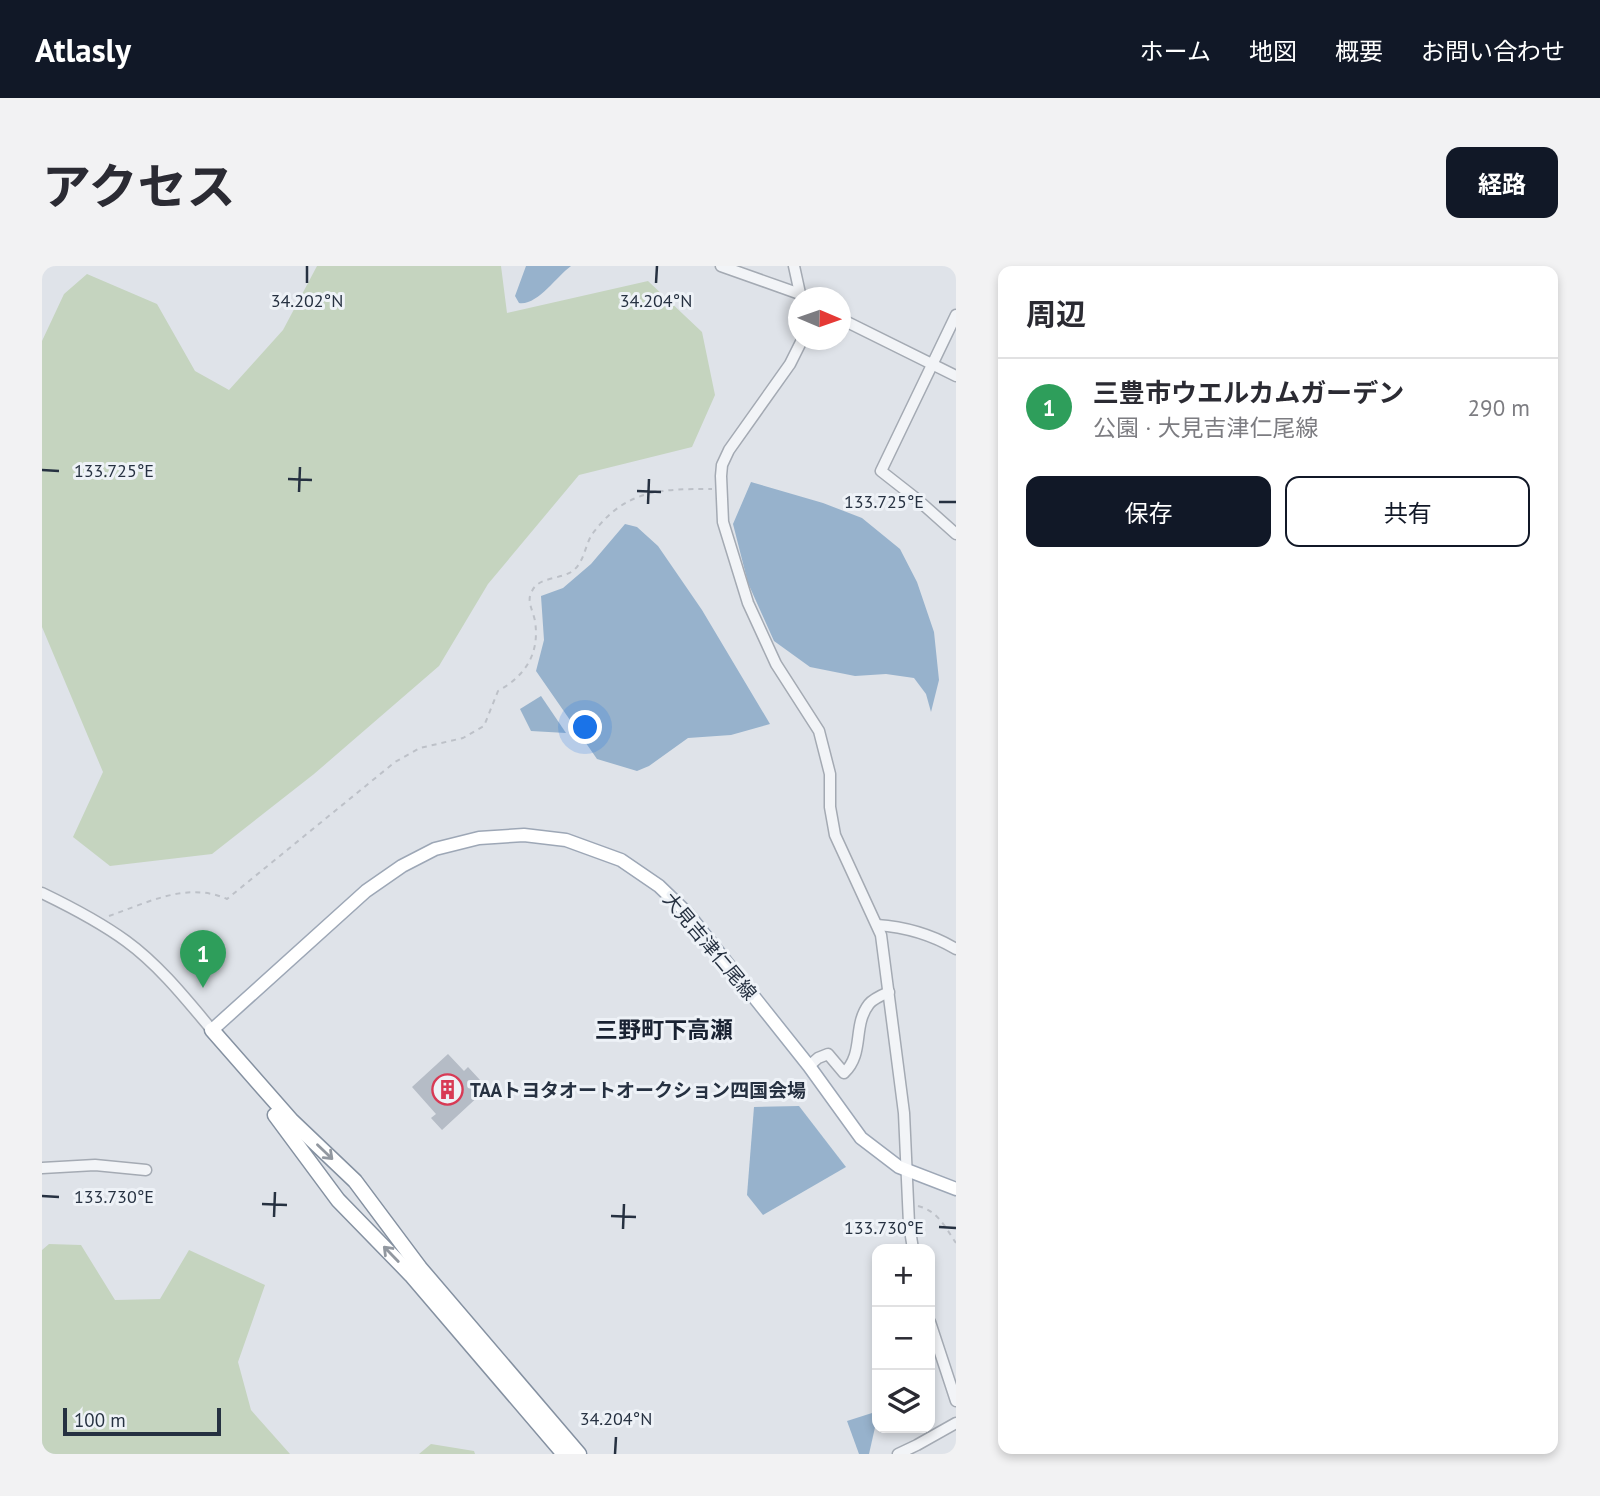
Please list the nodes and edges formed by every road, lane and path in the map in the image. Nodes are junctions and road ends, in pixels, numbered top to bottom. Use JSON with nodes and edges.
{"nodes":[{"id":1,"x":721,"y":266,"type":"edge"},
{"id":2,"x":794,"y":266,"type":"edge"},
{"id":3,"x":798,"y":287,"type":"edge"},
{"id":4,"x":788,"y":291,"type":"edge"},
{"id":5,"x":956,"y":315,"type":"edge"},
{"id":6,"x":851,"y":324,"type":"edge"},
{"id":7,"x":797,"y":350,"type":"edge"},
{"id":8,"x":932,"y":364,"type":"junction"},
{"id":9,"x":956,"y":376,"type":"edge"},
{"id":10,"x":720,"y":489,"type":"junction"},
{"id":11,"x":956,"y":534,"type":"edge"},
{"id":12,"x":42,"y":893,"type":"edge"},
{"id":13,"x":96,"y":920,"type":"junction"},
{"id":14,"x":877,"y":925,"type":"junction"},
{"id":15,"x":956,"y":949,"type":"edge"},
{"id":16,"x":888,"y":992,"type":"junction"},
{"id":17,"x":212,"y":1030,"type":"junction"},
{"id":18,"x":808,"y":1066,"type":"junction"},
{"id":19,"x":42,"y":1168,"type":"edge"},
{"id":20,"x":146,"y":1170,"type":"dead end"},
{"id":21,"x":908,"y":1171,"type":"junction"},
{"id":22,"x":956,"y":1189,"type":"edge"},
{"id":23,"x":909,"y":1204,"type":"junction"},
{"id":24,"x":956,"y":1243,"type":"edge"},
{"id":25,"x":913,"y":1244,"type":"edge"},
{"id":26,"x":935,"y":1337,"type":"edge"},
{"id":27,"x":956,"y":1401,"type":"edge"},
{"id":28,"x":956,"y":1423,"type":"edge"},
{"id":29,"x":564,"y":1454,"type":"edge"},
{"id":30,"x":579,"y":1454,"type":"edge"},
{"id":31,"x":898,"y":1454,"type":"edge"}],
"edges":[{"from":1,"to":4,"type":"street"},
{"from":2,"to":3,"type":"street"},
{"from":5,"to":8,"type":"street"},
{"from":6,"to":8,"type":"street"},
{"from":7,"to":10,"type":"street"},
{"from":8,"to":9,"type":"street"},
{"from":8,"to":11,"type":"street"},
{"from":10,"to":13,"type":"path"},
{"from":10,"to":14,"type":"street"},
{"from":12,"to":13,"type":"street"},
{"from":13,"to":17,"type":"street"},
{"from":14,"to":15,"type":"street"},
{"from":14,"to":16,"type":"street"},
{"from":16,"to":18,"type":"street"},
{"from":16,"to":21,"type":"street"},
{"from":17,"to":18,"type":"main road","name":"大見吉津仁尾線"},
{"from":29,"to":17,"type":"highway","one_way":true},
{"from":17,"to":30,"type":"highway","one_way":true},
{"from":18,"to":21,"type":"main road","name":"大見吉津仁尾線"},
{"from":19,"to":20,"type":"street"},
{"from":21,"to":22,"type":"main road","name":"大見吉津仁尾線"},
{"from":21,"to":23,"type":"street"},
{"from":23,"to":24,"type":"path"},
{"from":23,"to":25,"type":"street"},
{"from":26,"to":27,"type":"street"},
{"from":28,"to":31,"type":"street"}]}
